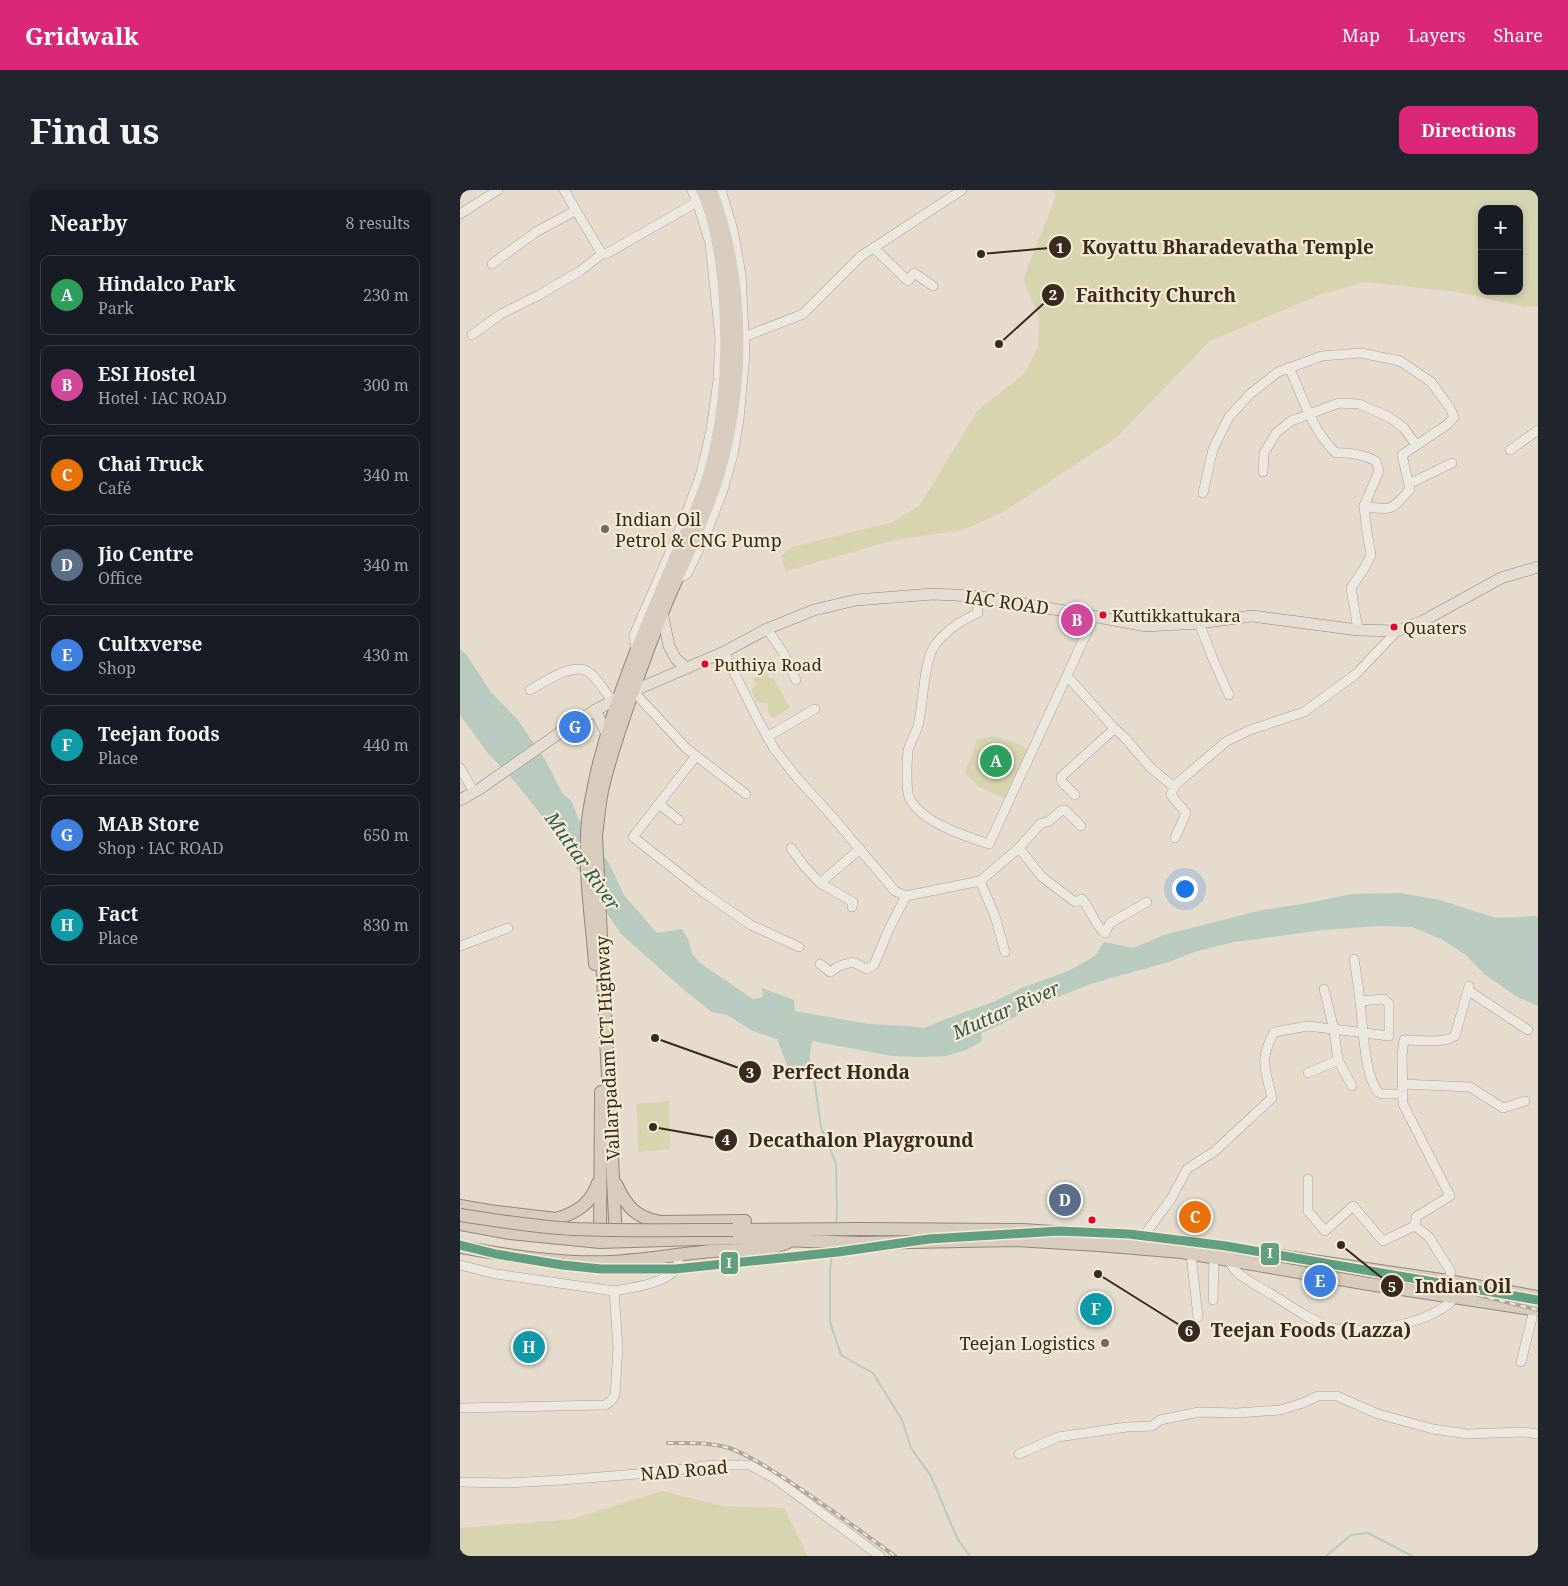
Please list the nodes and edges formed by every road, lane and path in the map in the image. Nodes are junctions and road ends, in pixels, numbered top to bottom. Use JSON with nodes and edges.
{"nodes":[{"id":1,"x":498,"y":190,"type":"edge"},
{"id":2,"x":564,"y":190,"type":"edge"},
{"id":3,"x":692,"y":190,"type":"edge"},
{"id":4,"x":711,"y":190,"type":"edge"},
{"id":5,"x":721,"y":190,"type":"edge"},
{"id":6,"x":962,"y":190,"type":"edge"},
{"id":7,"x":699,"y":196,"type":"edge"},
{"id":8,"x":576,"y":209,"type":"junction"},
{"id":9,"x":460,"y":214,"type":"edge"},
{"id":10,"x":874,"y":248,"type":"junction"},
{"id":11,"x":602,"y":254,"type":"junction"},
{"id":12,"x":492,"y":264,"type":"dead end"},
{"id":13,"x":933,"y":286,"type":"dead end"},
{"id":14,"x":472,"y":335,"type":"dead end"},
{"id":15,"x":744,"y":337,"type":"junction"},
{"id":16,"x":1289,"y":367,"type":"junction"},
{"id":17,"x":1309,"y":414,"type":"junction"},
{"id":18,"x":1538,"y":430,"type":"edge"},
{"id":19,"x":1416,"y":445,"type":"junction"},
{"id":20,"x":1510,"y":450,"type":"dead end"},
{"id":21,"x":1452,"y":463,"type":"dead end"},
{"id":22,"x":1263,"y":472,"type":"dead end"},
{"id":23,"x":1409,"y":484,"type":"junction"},
{"id":24,"x":1203,"y":493,"type":"dead end"},
{"id":25,"x":1364,"y":506,"type":"junction"},
{"id":26,"x":1538,"y":567,"type":"edge"},
{"id":27,"x":676,"y":580,"type":"junction"},
{"id":28,"x":976,"y":596,"type":"junction"},
{"id":29,"x":662,"y":612,"type":"junction"},
{"id":30,"x":1094,"y":617,"type":"junction"},
{"id":31,"x":1199,"y":623,"type":"junction"},
{"id":32,"x":767,"y":629,"type":"junction"},
{"id":33,"x":1358,"y":630,"type":"junction"},
{"id":34,"x":1397,"y":630,"type":"junction"},
{"id":35,"x":724,"y":652,"type":"junction"},
{"id":36,"x":686,"y":668,"type":"junction"},
{"id":37,"x":1067,"y":676,"type":"junction"},
{"id":38,"x":796,"y":680,"type":"dead end"},
{"id":39,"x":530,"y":690,"type":"dead end"},
{"id":40,"x":633,"y":691,"type":"junction"},
{"id":41,"x":1228,"y":695,"type":"dead end"},
{"id":42,"x":616,"y":699,"type":"junction"},
{"id":43,"x":815,"y":709,"type":"dead end"},
{"id":44,"x":595,"y":710,"type":"junction"},
{"id":45,"x":1114,"y":729,"type":"junction"},
{"id":46,"x":608,"y":736,"type":"junction"},
{"id":47,"x":767,"y":737,"type":"junction"},
{"id":48,"x":696,"y":756,"type":"junction"},
{"id":49,"x":460,"y":768,"type":"edge"},
{"id":50,"x":1174,"y":787,"type":"junction"},
{"id":51,"x":478,"y":790,"type":"junction"},
{"id":52,"x":597,"y":791,"type":"junction"},
{"id":53,"x":746,"y":794,"type":"dead end"},
{"id":54,"x":1075,"y":795,"type":"dead end"},
{"id":55,"x":460,"y":800,"type":"edge"},
{"id":56,"x":659,"y":804,"type":"junction"},
{"id":57,"x":680,"y":820,"type":"dead end"},
{"id":58,"x":1081,"y":826,"type":"dead end"},
{"id":59,"x":1175,"y":838,"type":"dead end"},
{"id":60,"x":790,"y":848,"type":"dead end"},
{"id":61,"x":1019,"y":848,"type":"junction"},
{"id":62,"x":860,"y":849,"type":"junction"},
{"id":63,"x":980,"y":881,"type":"junction"},
{"id":64,"x":820,"y":883,"type":"junction"},
{"id":65,"x":906,"y":896,"type":"junction"},
{"id":66,"x":1147,"y":902,"type":"dead end"},
{"id":67,"x":852,"y":907,"type":"dead end"},
{"id":68,"x":508,"y":928,"type":"dead end"},
{"id":69,"x":460,"y":946,"type":"edge"},
{"id":70,"x":799,"y":947,"type":"dead end"},
{"id":71,"x":1005,"y":952,"type":"dead end"},
{"id":72,"x":1354,"y":959,"type":"dead end"},
{"id":73,"x":820,"y":964,"type":"dead end"},
{"id":74,"x":1324,"y":989,"type":"dead end"},
{"id":75,"x":1360,"y":1001,"type":"junction"},
{"id":76,"x":1334,"y":1030,"type":"junction"},
{"id":77,"x":1528,"y":1030,"type":"dead end"},
{"id":78,"x":1363,"y":1032,"type":"junction"},
{"id":79,"x":1338,"y":1060,"type":"junction"},
{"id":80,"x":1308,"y":1073,"type":"dead end"},
{"id":81,"x":1402,"y":1084,"type":"junction"},
{"id":82,"x":1352,"y":1086,"type":"dead end"},
{"id":83,"x":1402,"y":1094,"type":"junction"},
{"id":84,"x":1526,"y":1101,"type":"dead end"},
{"id":85,"x":607,"y":1177,"type":"junction"},
{"id":86,"x":1308,"y":1180,"type":"dead end"},
{"id":87,"x":460,"y":1206,"type":"edge"},
{"id":88,"x":460,"y":1215,"type":"edge"},
{"id":89,"x":460,"y":1224,"type":"edge"},
{"id":90,"x":1415,"y":1226,"type":"junction"},
{"id":91,"x":770,"y":1229,"type":"junction"},
{"id":92,"x":814,"y":1236,"type":"junction"},
{"id":93,"x":1142,"y":1238,"type":"junction"},
{"id":94,"x":792,"y":1240,"type":"junction"},
{"id":95,"x":600,"y":1242,"type":"junction"},
{"id":96,"x":616,"y":1242,"type":"junction"},
{"id":97,"x":460,"y":1247,"type":"edge"},
{"id":98,"x":1191,"y":1254,"type":"junction"},
{"id":99,"x":680,"y":1255,"type":"junction"},
{"id":100,"x":1214,"y":1258,"type":"junction"},
{"id":101,"x":1228,"y":1260,"type":"junction"},
{"id":102,"x":460,"y":1265,"type":"edge"},
{"id":103,"x":1433,"y":1279,"type":"junction"},
{"id":104,"x":1448,"y":1281,"type":"junction"},
{"id":105,"x":614,"y":1291,"type":"junction"},
{"id":106,"x":1430,"y":1294,"type":"junction"},
{"id":107,"x":1455,"y":1297,"type":"junction"},
{"id":108,"x":1213,"y":1300,"type":"dead end"},
{"id":109,"x":1537,"y":1306,"type":"edge"},
{"id":110,"x":1198,"y":1317,"type":"dead end"},
{"id":111,"x":1521,"y":1362,"type":"dead end"},
{"id":112,"x":460,"y":1408,"type":"edge"},
{"id":113,"x":1538,"y":1434,"type":"edge"},
{"id":114,"x":1019,"y":1454,"type":"dead end"},
{"id":115,"x":460,"y":1482,"type":"edge"},
{"id":116,"x":880,"y":1556,"type":"edge"}],
"edges":[{"from":1,"to":9,"type":"street"},
{"from":2,"to":8,"type":"street"},
{"from":3,"to":7,"type":"street"},
{"from":4,"to":27,"type":"highway","name":"Vallarpadam ICT Highway"},
{"from":5,"to":15,"type":"street"},
{"from":6,"to":10,"type":"street"},
{"from":7,"to":11,"type":"street"},
{"from":7,"to":42,"type":"highway","name":"Vallarpadam ICT Highway"},
{"from":8,"to":11,"type":"street"},
{"from":8,"to":12,"type":"street"},
{"from":10,"to":13,"type":"street"},
{"from":10,"to":15,"type":"street"},
{"from":11,"to":14,"type":"street"},
{"from":15,"to":27,"type":"street"},
{"from":16,"to":17,"type":"street"},
{"from":16,"to":19,"type":"street"},
{"from":16,"to":24,"type":"street"},
{"from":17,"to":19,"type":"street"},
{"from":17,"to":22,"type":"street"},
{"from":17,"to":25,"type":"street"},
{"from":18,"to":20,"type":"street"},
{"from":19,"to":23,"type":"street"},
{"from":21,"to":23,"type":"street"},
{"from":23,"to":25,"type":"street"},
{"from":25,"to":33,"type":"street"},
{"from":26,"to":34,"type":"main road","name":"IAC ROAD"},
{"from":27,"to":29,"type":"highway","name":"Vallarpadam ICT Highway"},
{"from":28,"to":30,"type":"main road","name":"IAC ROAD"},
{"from":28,"to":32,"type":"main road","name":"IAC ROAD"},
{"from":28,"to":37,"type":"street"},
{"from":29,"to":36,"type":"main road"},
{"from":29,"to":40,"type":"highway","name":"Vallarpadam ICT Highway"},
{"from":30,"to":31,"type":"main road","name":"IAC ROAD"},
{"from":30,"to":37,"type":"street"},
{"from":31,"to":33,"type":"main road","name":"IAC ROAD"},
{"from":31,"to":41,"type":"street"},
{"from":32,"to":35,"type":"main road","name":"IAC ROAD"},
{"from":32,"to":38,"type":"street"},
{"from":33,"to":34,"type":"main road","name":"IAC ROAD"},
{"from":34,"to":50,"type":"street"},
{"from":35,"to":36,"type":"main road","name":"IAC ROAD"},
{"from":35,"to":47,"type":"street"},
{"from":36,"to":40,"type":"main road","name":"IAC ROAD"},
{"from":37,"to":45,"type":"street"},
{"from":39,"to":42,"type":"street"},
{"from":40,"to":42,"type":"main road","name":"IAC ROAD"},
{"from":40,"to":48,"type":"street"},
{"from":40,"to":52,"type":"highway","name":"Vallarpadam ICT Highway"},
{"from":42,"to":44,"type":"main road","name":"IAC ROAD"},
{"from":42,"to":46,"type":"highway","name":"Vallarpadam ICT Highway"},
{"from":43,"to":47,"type":"street"},
{"from":44,"to":46,"type":"main road"},
{"from":44,"to":51,"type":"main road","name":"IAC ROAD"},
{"from":45,"to":50,"type":"street"},
{"from":45,"to":54,"type":"street"},
{"from":46,"to":52,"type":"highway","name":"Vallarpadam ICT Highway"},
{"from":47,"to":62,"type":"street"},
{"from":48,"to":53,"type":"street"},
{"from":48,"to":56,"type":"street"},
{"from":49,"to":51,"type":"street"},
{"from":50,"to":59,"type":"street"},
{"from":51,"to":55,"type":"main road","name":"IAC ROAD"},
{"from":52,"to":85,"type":"highway","name":"Vallarpadam ICT Highway"},
{"from":56,"to":57,"type":"street"},
{"from":56,"to":70,"type":"street"},
{"from":58,"to":61,"type":"street"},
{"from":60,"to":64,"type":"street"},
{"from":61,"to":63,"type":"street"},
{"from":61,"to":66,"type":"street"},
{"from":62,"to":64,"type":"street"},
{"from":62,"to":65,"type":"street"},
{"from":63,"to":65,"type":"street"},
{"from":63,"to":71,"type":"street"},
{"from":64,"to":67,"type":"street"},
{"from":65,"to":73,"type":"street"},
{"from":68,"to":69,"type":"street"},
{"from":72,"to":75,"type":"street"},
{"from":74,"to":76,"type":"street"},
{"from":75,"to":78,"type":"street"},
{"from":75,"to":78,"type":"street"},
{"from":76,"to":78,"type":"street"},
{"from":76,"to":79,"type":"street"},
{"from":76,"to":93,"type":"street"},
{"from":77,"to":81,"type":"street"},
{"from":78,"to":83,"type":"street"},
{"from":79,"to":80,"type":"street"},
{"from":79,"to":82,"type":"street"},
{"from":81,"to":83,"type":"street"},
{"from":81,"to":84,"type":"street"},
{"from":83,"to":90,"type":"street"},
{"from":85,"to":87,"type":"highway"},
{"from":85,"to":91,"type":"highway"},
{"from":85,"to":95,"type":"highway","name":"Vallarpadam ICT Highway"},
{"from":85,"to":96,"type":"highway","name":"Vallarpadam ICT Highway"},
{"from":86,"to":90,"type":"street"},
{"from":88,"to":91,"type":"highway","bridge":true},
{"from":89,"to":95,"type":"highway"},
{"from":90,"to":104,"type":"street"},
{"from":91,"to":92,"type":"highway"},
{"from":92,"to":93,"type":"highway"},
{"from":92,"to":94,"type":"highway"},
{"from":92,"to":98,"type":"highway"},
{"from":93,"to":103,"type":"highway"},
{"from":94,"to":96,"type":"highway"},
{"from":94,"to":99,"type":"highway"},
{"from":95,"to":96,"type":"highway"},
{"from":97,"to":99,"type":"highway"},
{"from":98,"to":100,"type":"highway"},
{"from":98,"to":110,"type":"street"},
{"from":99,"to":105,"type":"street"},
{"from":100,"to":101,"type":"highway"},
{"from":100,"to":108,"type":"street"},
{"from":101,"to":106,"type":"highway"},
{"from":101,"to":107,"type":"street"},
{"from":102,"to":105,"type":"street"},
{"from":103,"to":104,"type":"highway"},
{"from":103,"to":106,"type":"highway"},
{"from":104,"to":109,"type":"highway"},
{"from":105,"to":112,"type":"street"},
{"from":106,"to":107,"type":"highway"},
{"from":107,"to":109,"type":"highway"},
{"from":109,"to":111,"type":"street"},
{"from":113,"to":114,"type":"street"},
{"from":115,"to":116,"type":"street","name":"NAD Road"}]}
